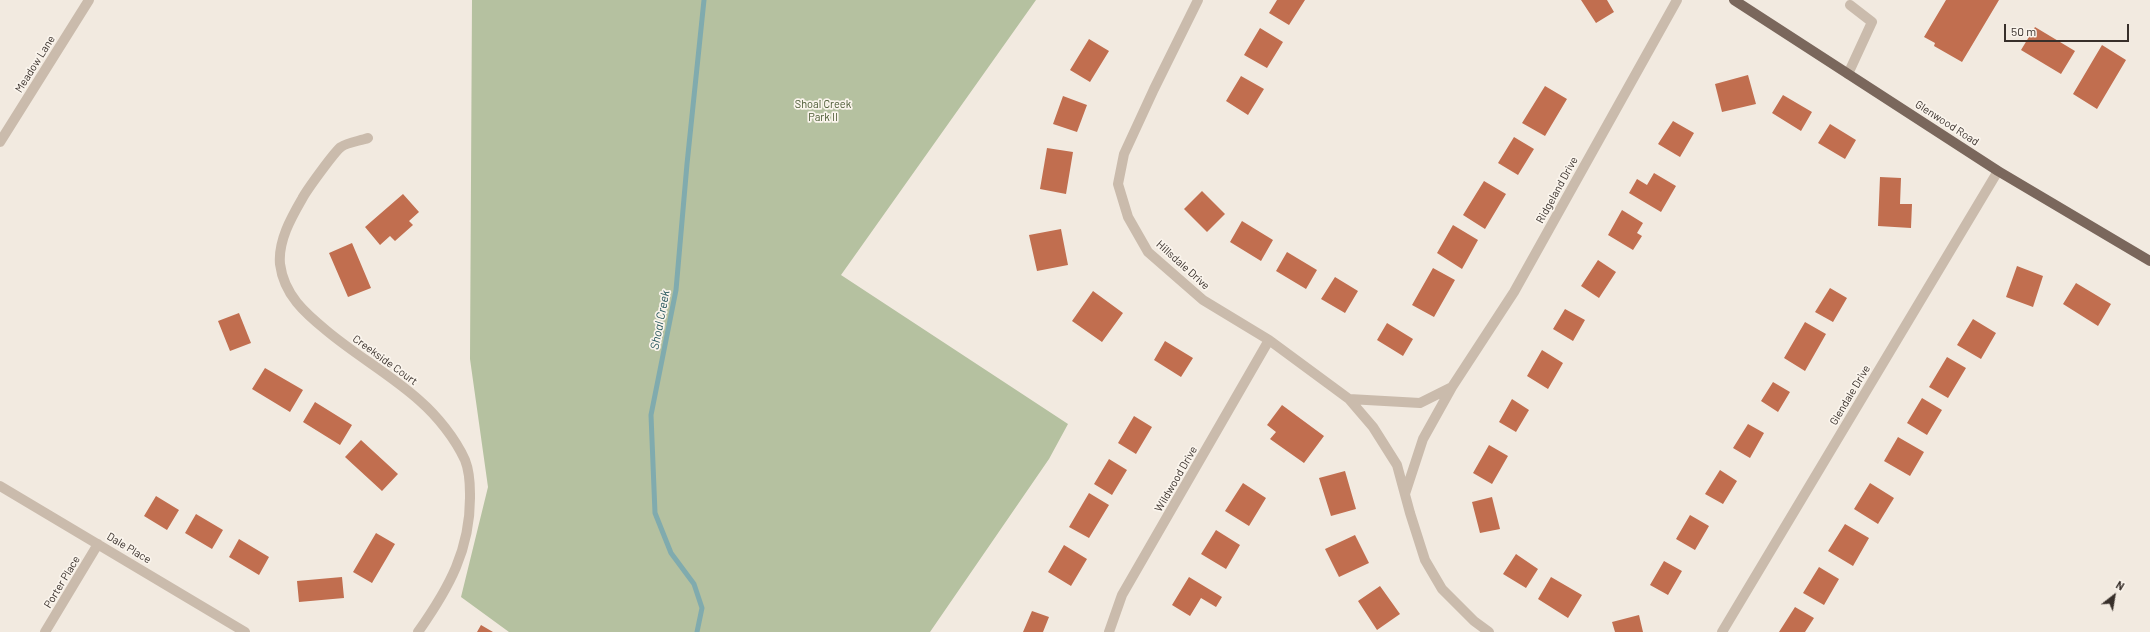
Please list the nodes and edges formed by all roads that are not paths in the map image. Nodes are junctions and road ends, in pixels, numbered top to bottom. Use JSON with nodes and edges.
{"nodes":[{"id":1,"x":89,"y":0,"type":"edge"},
{"id":2,"x":1198,"y":0,"type":"edge"},
{"id":3,"x":1677,"y":0,"type":"edge"},
{"id":4,"x":1734,"y":0,"type":"edge"},
{"id":5,"x":1850,"y":5,"type":"dead end"},
{"id":6,"x":1848,"y":74,"type":"junction"},
{"id":7,"x":368,"y":138,"type":"dead end"},
{"id":8,"x":0,"y":142,"type":"edge"},
{"id":9,"x":1998,"y":170,"type":"junction"},
{"id":10,"x":2150,"y":261,"type":"edge"},
{"id":11,"x":1269,"y":340,"type":"junction"},
{"id":12,"x":1452,"y":387,"type":"junction"},
{"id":13,"x":1349,"y":399,"type":"junction"},
{"id":14,"x":0,"y":486,"type":"edge"},
{"id":15,"x":1406,"y":494,"type":"junction"},
{"id":16,"x":98,"y":544,"type":"junction"},
{"id":17,"x":45,"y":632,"type":"edge"},
{"id":18,"x":245,"y":632,"type":"edge"},
{"id":19,"x":418,"y":632,"type":"edge"},
{"id":20,"x":1109,"y":632,"type":"edge"},
{"id":21,"x":1489,"y":632,"type":"edge"},
{"id":22,"x":1722,"y":632,"type":"edge"}],
"edges":[{"from":1,"to":8,"type":"street","name":"Meadow Lane"},
{"from":2,"to":11,"type":"street","name":"Hillsdale Drive"},
{"from":3,"to":12,"type":"street","name":"Ridgeland Drive"},
{"from":4,"to":6,"type":"main road","name":"Glenwood Road"},
{"from":5,"to":6,"type":"street"},
{"from":6,"to":9,"type":"main road","name":"Glenwood Road"},
{"from":7,"to":19,"type":"street","name":"Creekside Court"},
{"from":9,"to":10,"type":"main road","name":"Glenwood Road"},
{"from":9,"to":22,"type":"street","name":"Glendale Drive"},
{"from":11,"to":13,"type":"street","name":"Hillsdale Drive"},
{"from":11,"to":20,"type":"street","name":"Wildwood Drive"},
{"from":12,"to":13,"type":"street"},
{"from":12,"to":15,"type":"street","name":"Ridgeland Drive"},
{"from":13,"to":15,"type":"street","name":"Ridgeland Drive"},
{"from":14,"to":16,"type":"street","name":"Dale Place"},
{"from":15,"to":21,"type":"street","name":"Ridgeland Drive"},
{"from":16,"to":17,"type":"street","name":"Porter Place"},
{"from":16,"to":18,"type":"street","name":"Dale Place"}]}
